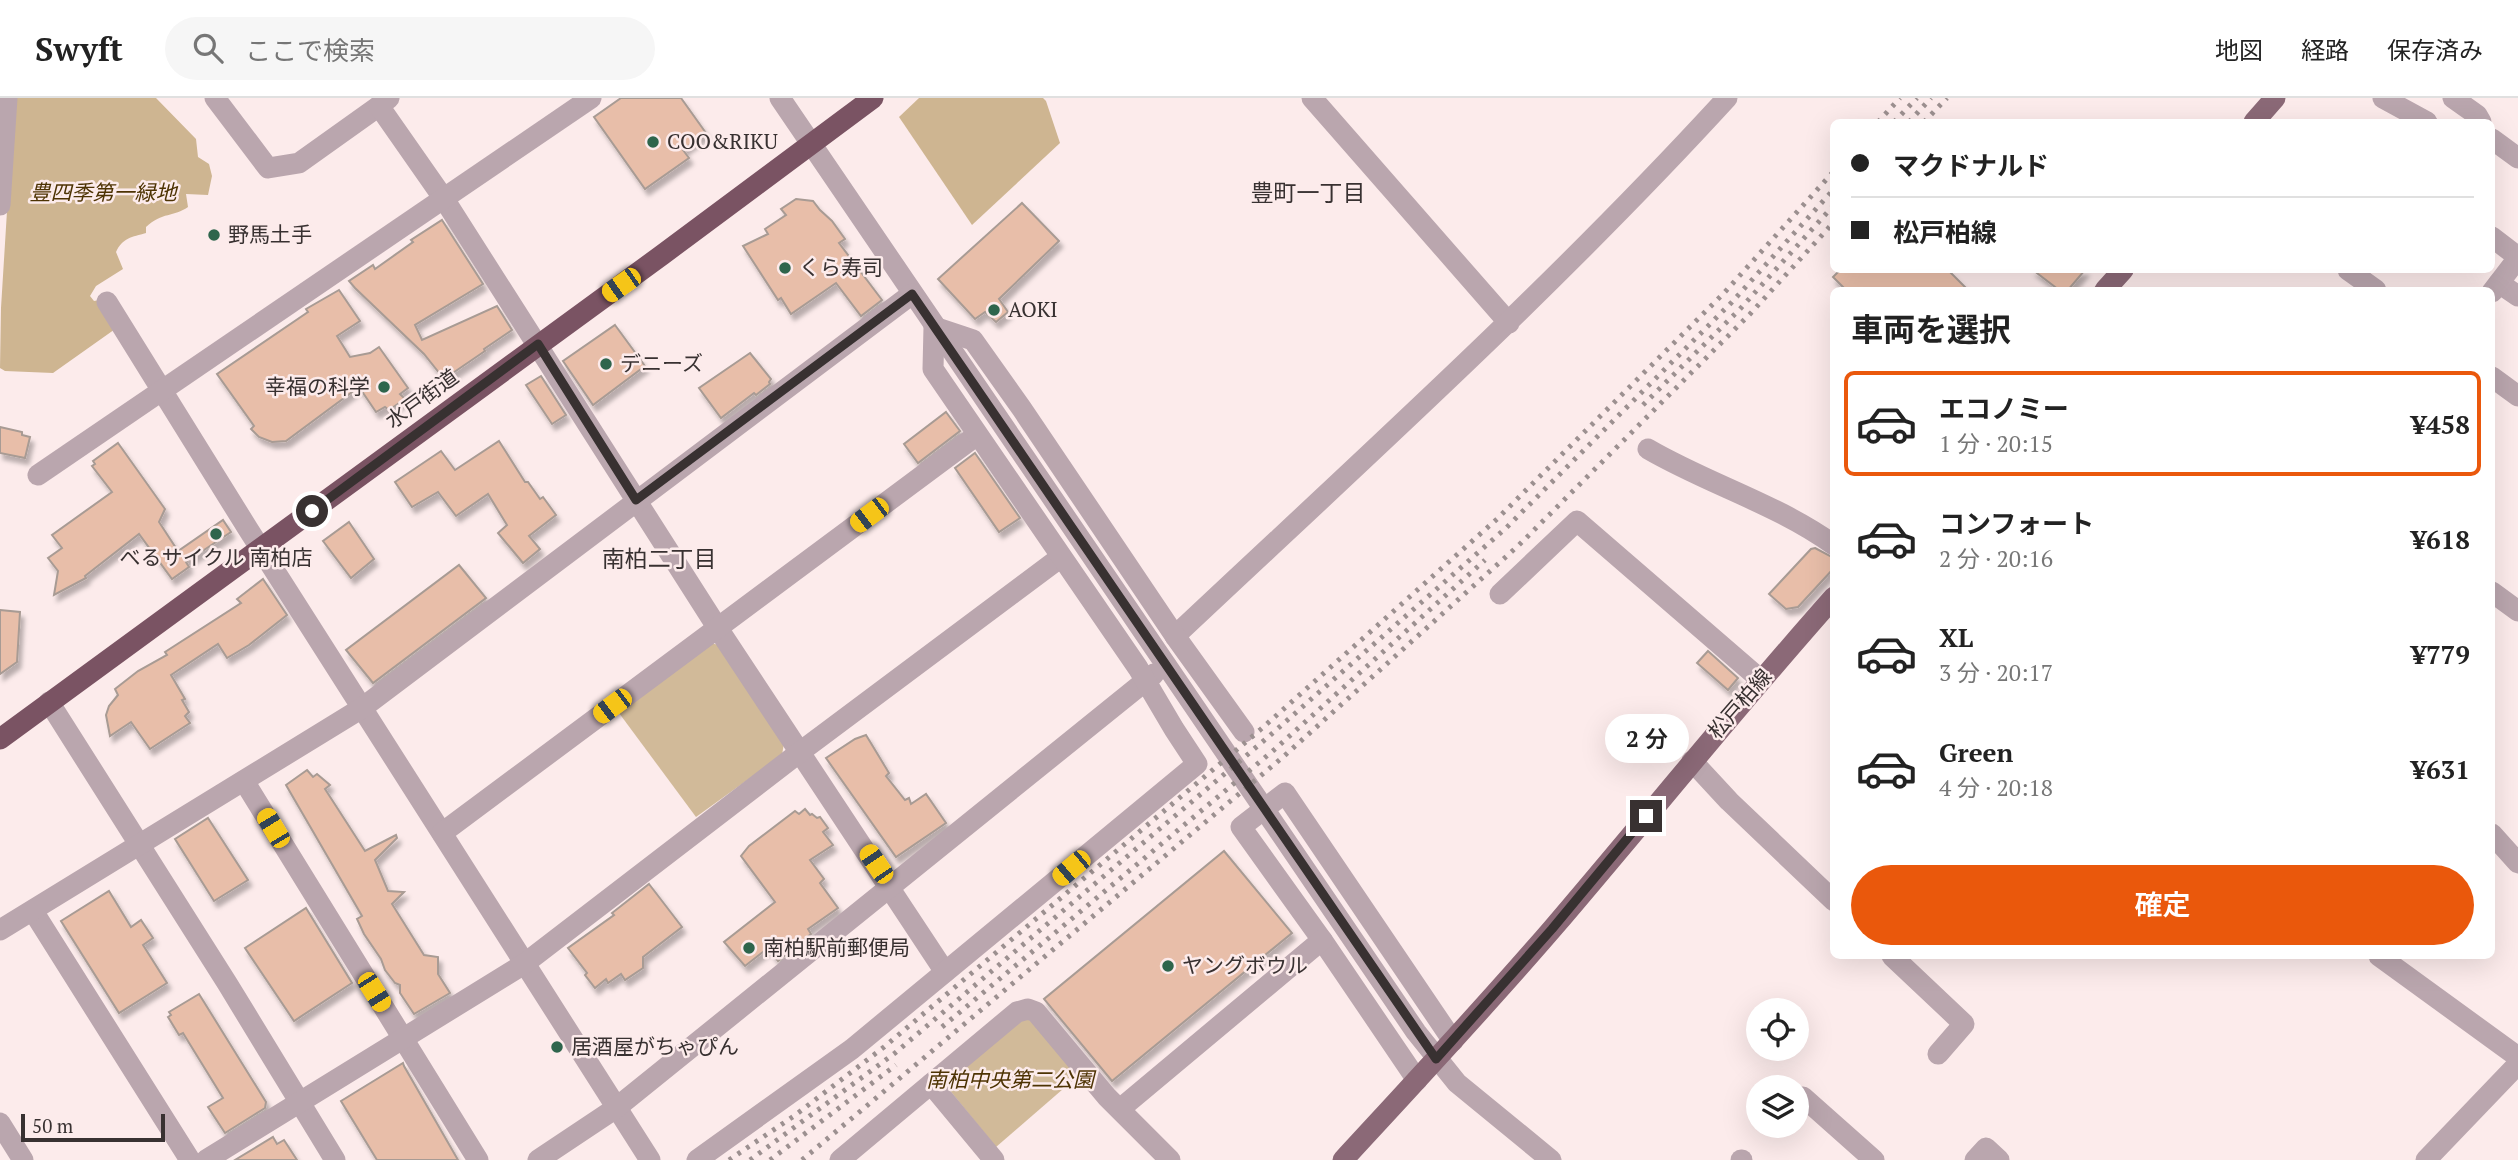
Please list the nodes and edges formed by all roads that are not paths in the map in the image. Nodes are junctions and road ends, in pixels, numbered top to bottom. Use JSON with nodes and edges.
{"nodes":[{"id":1,"x":215,"y":98,"type":"edge"},
{"id":2,"x":591,"y":98,"type":"edge"},
{"id":3,"x":780,"y":98,"type":"edge"},
{"id":4,"x":873,"y":98,"type":"edge"},
{"id":5,"x":1312,"y":98,"type":"edge"},
{"id":6,"x":1727,"y":98,"type":"edge"},
{"id":7,"x":2275,"y":98,"type":"edge"},
{"id":8,"x":2383,"y":98,"type":"edge"},
{"id":9,"x":2451,"y":98,"type":"edge"},
{"id":10,"x":5,"y":101,"type":"edge"},
{"id":11,"x":384,"y":102,"type":"edge"},
{"id":12,"x":2257,"y":119,"type":"edge"},
{"id":13,"x":2423,"y":119,"type":"edge"},
{"id":14,"x":2432,"y":119,"type":"edge"},
{"id":15,"x":2479,"y":119,"type":"edge"},
{"id":16,"x":2495,"y":140,"type":"edge"},
{"id":17,"x":813,"y":145,"type":"junction"},
{"id":18,"x":2518,"y":158,"type":"edge"},
{"id":19,"x":444,"y":199,"type":"junction"},
{"id":20,"x":0,"y":205,"type":"edge"},
{"id":21,"x":2495,"y":239,"type":"edge"},
{"id":22,"x":2518,"y":257,"type":"edge"},
{"id":23,"x":2120,"y":273,"type":"edge"},
{"id":24,"x":2352,"y":273,"type":"edge"},
{"id":25,"x":2108,"y":287,"type":"edge"},
{"id":26,"x":2372,"y":287,"type":"edge"},
{"id":27,"x":2496,"y":287,"type":"edge"},
{"id":28,"x":912,"y":294,"type":"junction"},
{"id":29,"x":2518,"y":296,"type":"edge"},
{"id":30,"x":107,"y":302,"type":"dead end"},
{"id":31,"x":1509,"y":323,"type":"junction"},
{"id":32,"x":934,"y":327,"type":"junction"},
{"id":33,"x":538,"y":344,"type":"junction"},
{"id":34,"x":2495,"y":379,"type":"edge"},
{"id":35,"x":162,"y":392,"type":"junction"},
{"id":36,"x":2518,"y":396,"type":"edge"},
{"id":37,"x":976,"y":435,"type":"junction"},
{"id":38,"x":1648,"y":449,"type":"dead end"},
{"id":39,"x":38,"y":475,"type":"dead end"},
{"id":40,"x":636,"y":500,"type":"junction"},
{"id":41,"x":1830,"y":542,"type":"edge"},
{"id":42,"x":261,"y":548,"type":"junction"},
{"id":43,"x":1061,"y":557,"type":"junction"},
{"id":44,"x":1500,"y":594,"type":"dead end"},
{"id":45,"x":2495,"y":594,"type":"edge"},
{"id":46,"x":1830,"y":602,"type":"edge"},
{"id":47,"x":2518,"y":611,"type":"edge"},
{"id":48,"x":718,"y":627,"type":"junction"},
{"id":49,"x":1180,"y":643,"type":"junction"},
{"id":50,"x":1761,"y":680,"type":"junction"},
{"id":51,"x":1145,"y":681,"type":"junction"},
{"id":52,"x":49,"y":702,"type":"junction"},
{"id":53,"x":362,"y":708,"type":"junction"},
{"id":54,"x":1244,"y":732,"type":"dead end"},
{"id":55,"x":0,"y":739,"type":"edge"},
{"id":56,"x":800,"y":752,"type":"junction"},
{"id":57,"x":1692,"y":761,"type":"junction"},
{"id":58,"x":244,"y":781,"type":"junction"},
{"id":59,"x":442,"y":833,"type":"junction"},
{"id":60,"x":2495,"y":837,"type":"edge"},
{"id":61,"x":140,"y":844,"type":"junction"},
{"id":62,"x":2518,"y":863,"type":"edge"},
{"id":63,"x":891,"y":886,"type":"junction"},
{"id":64,"x":1355,"y":897,"type":"junction"},
{"id":65,"x":1830,"y":897,"type":"edge"},
{"id":66,"x":33,"y":911,"type":"junction"},
{"id":67,"x":0,"y":930,"type":"edge"},
{"id":68,"x":1318,"y":934,"type":"junction"},
{"id":69,"x":1895,"y":959,"type":"edge"},
{"id":70,"x":2383,"y":959,"type":"edge"},
{"id":71,"x":524,"y":964,"type":"junction"},
{"id":72,"x":945,"y":972,"type":"junction"},
{"id":73,"x":403,"y":1039,"type":"junction"},
{"id":74,"x":1453,"y":1041,"type":"junction"},
{"id":75,"x":1938,"y":1054,"type":"dead end"},
{"id":76,"x":2518,"y":1057,"type":"edge"},
{"id":77,"x":1436,"y":1059,"type":"junction"},
{"id":78,"x":2518,"y":1064,"type":"edge"},
{"id":79,"x":1417,"y":1080,"type":"junction"},
{"id":80,"x":931,"y":1084,"type":"junction"},
{"id":81,"x":301,"y":1102,"type":"junction"},
{"id":82,"x":1809,"y":1102,"type":"edge"},
{"id":83,"x":617,"y":1108,"type":"junction"},
{"id":84,"x":1120,"y":1109,"type":"junction"},
{"id":85,"x":0,"y":1124,"type":"edge"},
{"id":86,"x":23,"y":1160,"type":"edge"},
{"id":87,"x":190,"y":1160,"type":"edge"},
{"id":88,"x":206,"y":1160,"type":"edge"},
{"id":89,"x":335,"y":1160,"type":"edge"},
{"id":90,"x":478,"y":1160,"type":"edge"},
{"id":91,"x":538,"y":1160,"type":"edge"},
{"id":92,"x":650,"y":1160,"type":"edge"},
{"id":93,"x":696,"y":1160,"type":"edge"},
{"id":94,"x":840,"y":1160,"type":"edge"},
{"id":95,"x":994,"y":1160,"type":"edge"},
{"id":96,"x":1170,"y":1160,"type":"edge"},
{"id":97,"x":1343,"y":1160,"type":"edge"},
{"id":98,"x":1550,"y":1160,"type":"edge"},
{"id":99,"x":1874,"y":1160,"type":"edge"},
{"id":100,"x":1975,"y":1160,"type":"edge"},
{"id":101,"x":1999,"y":1160,"type":"edge"},
{"id":102,"x":2426,"y":1160,"type":"edge"}],
"edges":[{"from":1,"to":11,"type":"street"},
{"from":2,"to":19,"type":"street"},
{"from":3,"to":17,"type":"street"},
{"from":4,"to":17,"type":"highway","name":"水戸街道"},
{"from":5,"to":31,"type":"street"},
{"from":6,"to":31,"type":"street"},
{"from":7,"to":12,"type":"main road"},
{"from":8,"to":13,"type":"street"},
{"from":9,"to":14,"type":"street"},
{"from":9,"to":15,"type":"street"},
{"from":10,"to":20,"type":"street"},
{"from":11,"to":19,"type":"street"},
{"from":16,"to":18,"type":"street"},
{"from":17,"to":28,"type":"street"},
{"from":17,"to":33,"type":"highway","name":"水戸街道"},
{"from":19,"to":33,"type":"street"},
{"from":19,"to":35,"type":"street"},
{"from":21,"to":22,"type":"street"},
{"from":22,"to":27,"type":"street"},
{"from":23,"to":25,"type":"main road"},
{"from":24,"to":26,"type":"street"},
{"from":27,"to":29,"type":"street"},
{"from":28,"to":32,"type":"street"},
{"from":28,"to":40,"type":"street"},
{"from":30,"to":35,"type":"street"},
{"from":31,"to":49,"type":"street"},
{"from":32,"to":37,"type":"street"},
{"from":32,"to":49,"type":"street"},
{"from":32,"to":77,"type":"street"},
{"from":33,"to":40,"type":"street"},
{"from":33,"to":42,"type":"highway","name":"水戸街道"},
{"from":34,"to":36,"type":"street"},
{"from":35,"to":39,"type":"street"},
{"from":35,"to":42,"type":"street"},
{"from":37,"to":43,"type":"street"},
{"from":37,"to":48,"type":"street"},
{"from":38,"to":41,"type":"street"},
{"from":40,"to":48,"type":"street"},
{"from":40,"to":53,"type":"street"},
{"from":42,"to":52,"type":"highway","name":"水戸街道"},
{"from":42,"to":53,"type":"street"},
{"from":43,"to":51,"type":"street"},
{"from":43,"to":56,"type":"street"},
{"from":44,"to":50,"type":"street"},
{"from":45,"to":47,"type":"street"},
{"from":46,"to":50,"type":"main road","name":"松戸柏線"},
{"from":48,"to":56,"type":"street"},
{"from":48,"to":59,"type":"street"},
{"from":49,"to":51,"type":"street"},
{"from":49,"to":54,"type":"street"},
{"from":50,"to":57,"type":"main road","name":"松戸柏線"},
{"from":51,"to":63,"type":"street"},
{"from":51,"to":72,"type":"street"},
{"from":52,"to":55,"type":"highway","name":"水戸街道"},
{"from":52,"to":61,"type":"street"},
{"from":53,"to":58,"type":"street"},
{"from":53,"to":59,"type":"street"},
{"from":56,"to":63,"type":"street"},
{"from":56,"to":71,"type":"street"},
{"from":57,"to":65,"type":"street"},
{"from":57,"to":74,"type":"main road","name":"松戸柏線"},
{"from":58,"to":61,"type":"street"},
{"from":58,"to":73,"type":"street"},
{"from":59,"to":71,"type":"street"},
{"from":60,"to":62,"type":"street"},
{"from":61,"to":66,"type":"street"},
{"from":61,"to":81,"type":"street"},
{"from":63,"to":72,"type":"street"},
{"from":63,"to":83,"type":"street"},
{"from":64,"to":68,"type":"street"},
{"from":64,"to":68,"type":"street"},
{"from":64,"to":74,"type":"street"},
{"from":66,"to":67,"type":"street"},
{"from":66,"to":87,"type":"street"},
{"from":68,"to":79,"type":"street"},
{"from":68,"to":84,"type":"street"},
{"from":69,"to":75,"type":"street"},
{"from":70,"to":76,"type":"street"},
{"from":71,"to":73,"type":"street"},
{"from":71,"to":83,"type":"street"},
{"from":72,"to":93,"type":"street"},
{"from":73,"to":81,"type":"street"},
{"from":73,"to":90,"type":"street"},
{"from":74,"to":77,"type":"main road","name":"松戸柏線"},
{"from":77,"to":79,"type":"main road","name":"松戸柏線"},
{"from":77,"to":98,"type":"street"},
{"from":78,"to":102,"type":"street"},
{"from":79,"to":97,"type":"main road","name":"松戸柏線"},
{"from":80,"to":84,"type":"street"},
{"from":80,"to":94,"type":"street"},
{"from":80,"to":95,"type":"street"},
{"from":81,"to":88,"type":"street"},
{"from":81,"to":89,"type":"street"},
{"from":82,"to":99,"type":"street"},
{"from":83,"to":91,"type":"street"},
{"from":83,"to":92,"type":"street"},
{"from":84,"to":96,"type":"street"},
{"from":85,"to":86,"type":"street"},
{"from":100,"to":101,"type":"street"}]}
